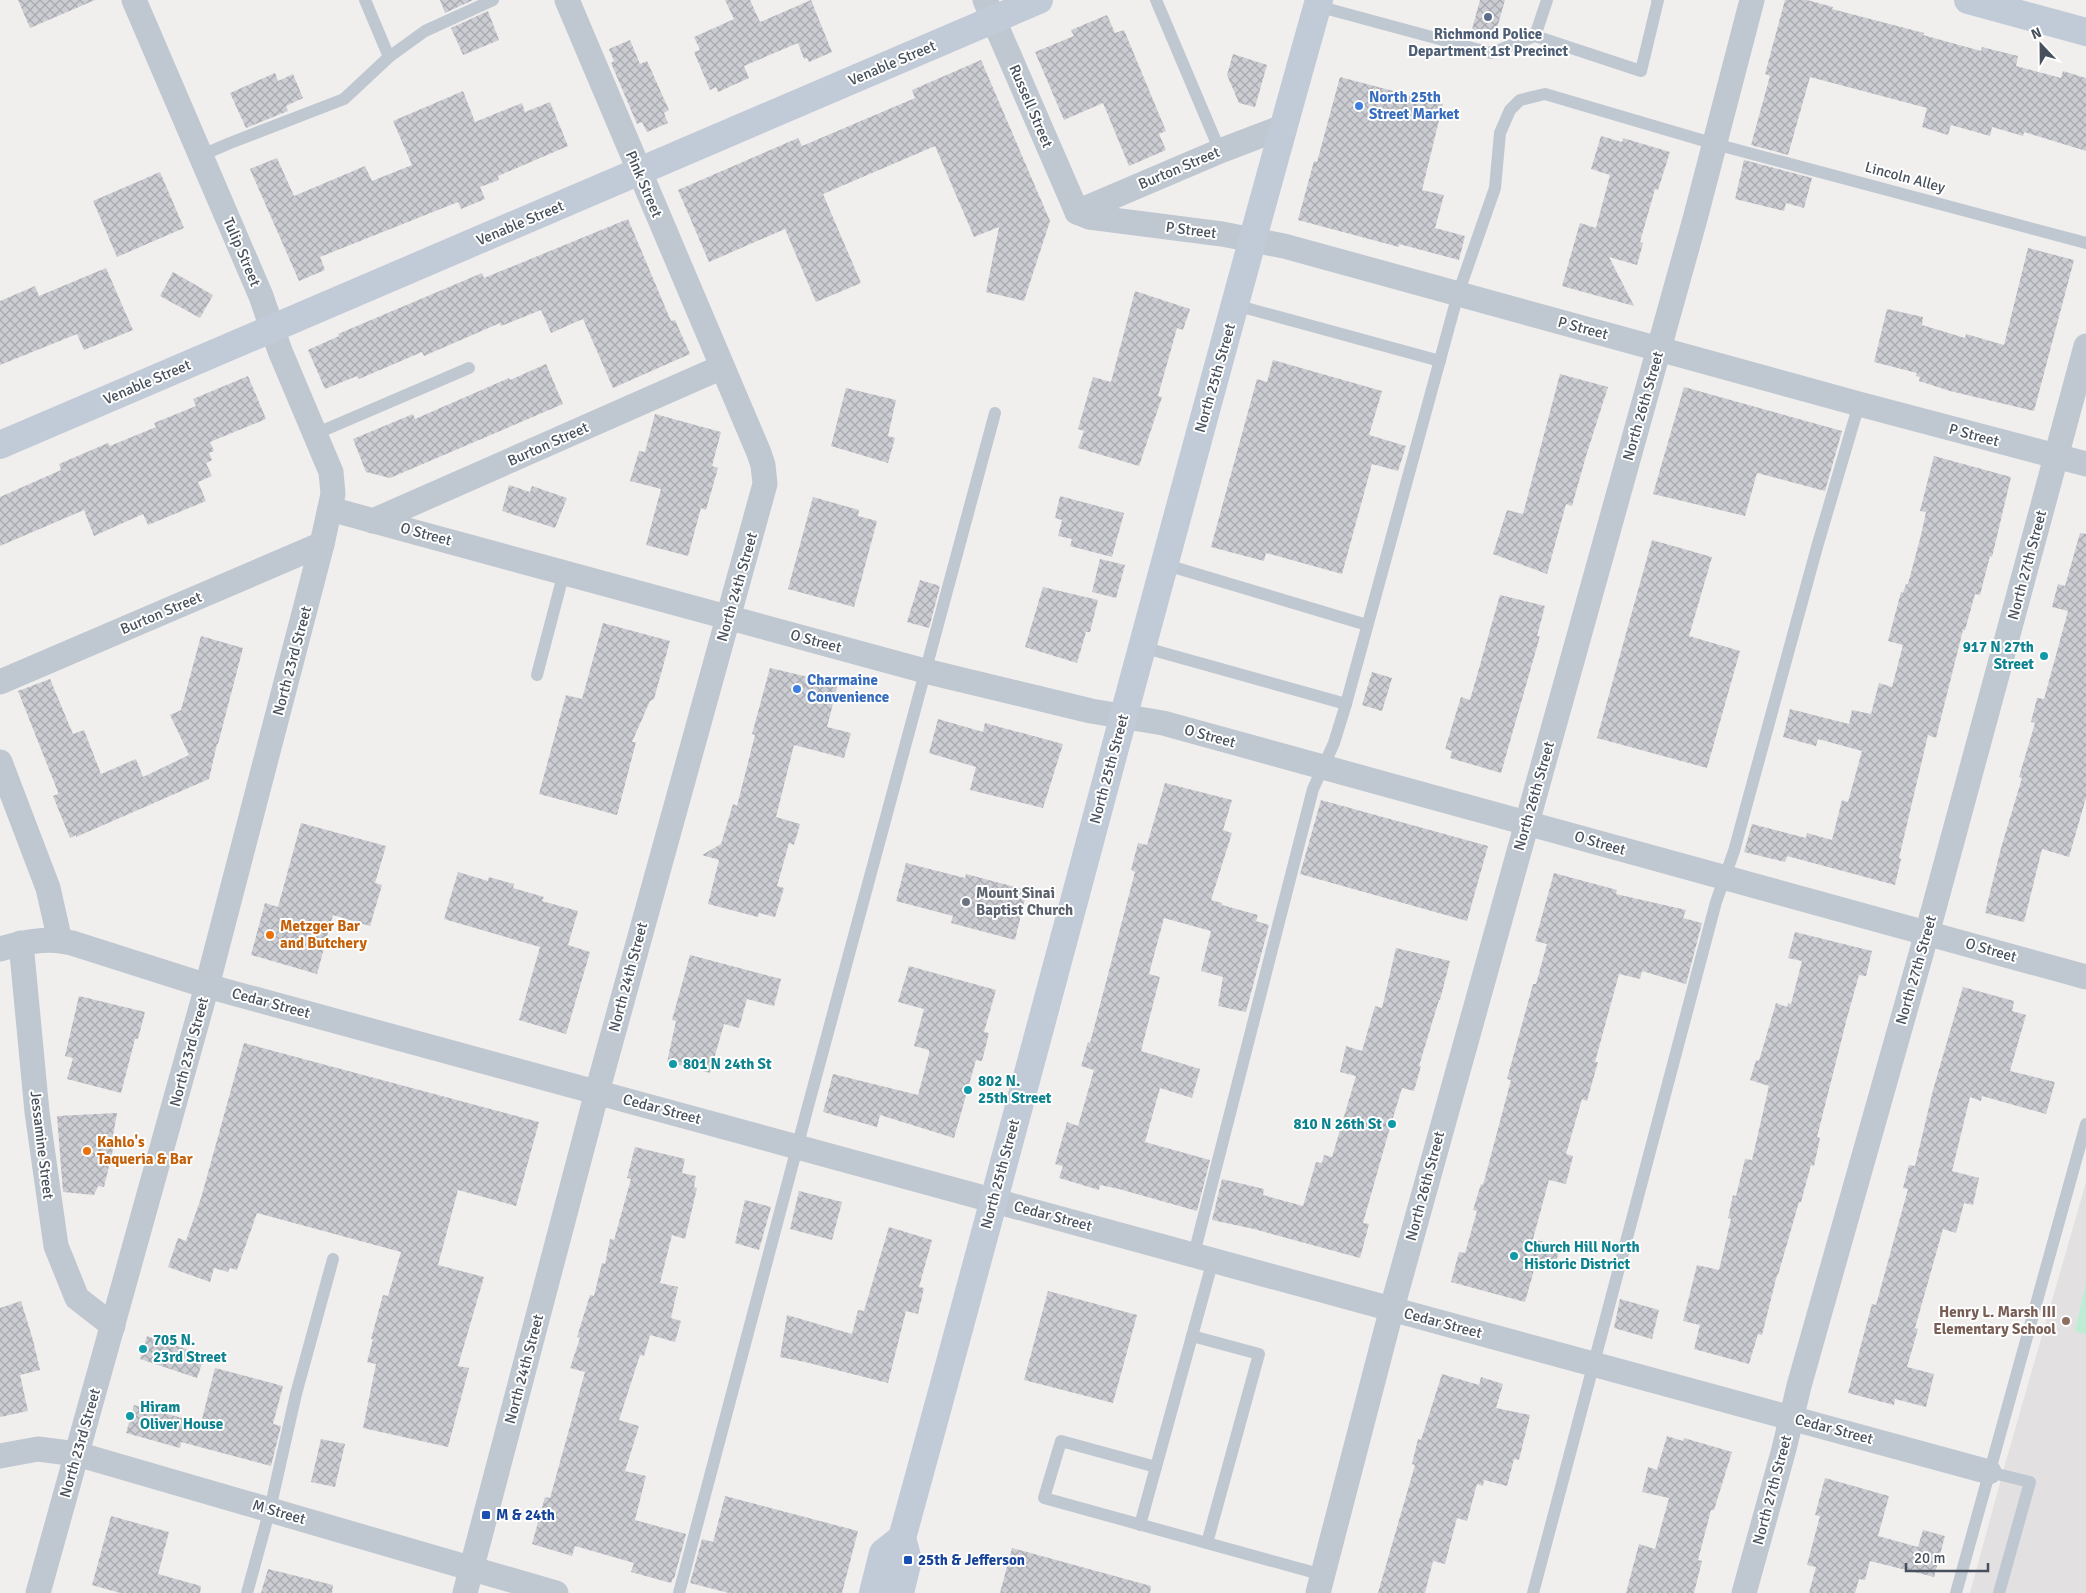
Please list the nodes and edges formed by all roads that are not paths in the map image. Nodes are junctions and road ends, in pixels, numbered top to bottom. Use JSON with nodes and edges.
{"nodes":[{"id":1,"x":134,"y":0,"type":"edge"},
{"id":2,"x":365,"y":0,"type":"edge"},
{"id":3,"x":493,"y":0,"type":"edge"},
{"id":4,"x":567,"y":0,"type":"edge"},
{"id":5,"x":1039,"y":0,"type":"edge"},
{"id":6,"x":1156,"y":0,"type":"edge"},
{"id":7,"x":1547,"y":0,"type":"edge"},
{"id":8,"x":1657,"y":0,"type":"edge"},
{"id":9,"x":1752,"y":0,"type":"edge"},
{"id":10,"x":1968,"y":0,"type":"edge"},
{"id":11,"x":1318,"y":3,"type":"edge"},
{"id":12,"x":989,"y":10,"type":"edge"},
{"id":13,"x":2086,"y":32,"type":"edge"},
{"id":14,"x":1535,"y":36,"type":"junction"},
{"id":15,"x":389,"y":57,"type":"junction"},
{"id":16,"x":1283,"y":127,"type":"junction"},
{"id":17,"x":1716,"y":144,"type":"junction"},
{"id":18,"x":1220,"y":151,"type":"junction"},
{"id":19,"x":200,"y":156,"type":"junction"},
{"id":20,"x":639,"y":172,"type":"junction"},
{"id":21,"x":1077,"y":212,"type":"junction"},
{"id":22,"x":1253,"y":240,"type":"junction"},
{"id":23,"x":2086,"y":243,"type":"edge"},
{"id":24,"x":1458,"y":294,"type":"junction"},
{"id":25,"x":1235,"y":305,"type":"junction"},
{"id":26,"x":272,"y":329,"type":"junction"},
{"id":27,"x":2086,"y":346,"type":"edge"},
{"id":28,"x":1659,"y":349,"type":"junction"},
{"id":29,"x":1440,"y":361,"type":"junction"},
{"id":30,"x":722,"y":367,"type":"junction"},
{"id":31,"x":469,"y":368,"type":"dead end"},
{"id":32,"x":1860,"y":404,"type":"junction"},
{"id":33,"x":995,"y":413,"type":"dead end"},
{"id":34,"x":315,"y":434,"type":"junction"},
{"id":35,"x":0,"y":445,"type":"edge"},
{"id":36,"x":2056,"y":456,"type":"junction"},
{"id":37,"x":2086,"y":464,"type":"edge"},
{"id":38,"x":330,"y":509,"type":"junction"},
{"id":39,"x":374,"y":521,"type":"junction"},
{"id":40,"x":322,"y":544,"type":"junction"},
{"id":41,"x":1163,"y":564,"type":"junction"},
{"id":42,"x":564,"y":572,"type":"junction"},
{"id":43,"x":728,"y":617,"type":"junction"},
{"id":44,"x":1366,"y":625,"type":"junction"},
{"id":45,"x":1142,"y":647,"type":"junction"},
{"id":46,"x":925,"y":671,"type":"junction"},
{"id":47,"x":537,"y":675,"type":"dead end"},
{"id":48,"x":0,"y":682,"type":"edge"},
{"id":49,"x":1346,"y":704,"type":"junction"},
{"id":50,"x":1123,"y":717,"type":"junction"},
{"id":51,"x":0,"y":762,"type":"edge"},
{"id":52,"x":1324,"y":766,"type":"junction"},
{"id":53,"x":1526,"y":822,"type":"junction"},
{"id":54,"x":1726,"y":878,"type":"junction"},
{"id":55,"x":1926,"y":933,"type":"junction"},
{"id":56,"x":60,"y":941,"type":"junction"},
{"id":57,"x":10,"y":946,"type":"edge"},
{"id":58,"x":2086,"y":977,"type":"edge"},
{"id":59,"x":207,"y":986,"type":"junction"},
{"id":60,"x":597,"y":1092,"type":"junction"},
{"id":61,"x":2086,"y":1124,"type":"edge"},
{"id":62,"x":797,"y":1146,"type":"junction"},
{"id":63,"x":993,"y":1200,"type":"junction"},
{"id":64,"x":1203,"y":1257,"type":"junction"},
{"id":65,"x":333,"y":1259,"type":"dead end"},
{"id":66,"x":1392,"y":1308,"type":"junction"},
{"id":67,"x":113,"y":1326,"type":"junction"},
{"id":68,"x":1192,"y":1336,"type":"junction"},
{"id":69,"x":1593,"y":1364,"type":"junction"},
{"id":70,"x":1792,"y":1417,"type":"junction"},
{"id":71,"x":77,"y":1454,"type":"junction"},
{"id":72,"x":0,"y":1456,"type":"edge"},
{"id":73,"x":1156,"y":1467,"type":"junction"},
{"id":74,"x":1989,"y":1472,"type":"junction"},
{"id":75,"x":270,"y":1509,"type":"junction"},
{"id":76,"x":1140,"y":1525,"type":"junction"},
{"id":77,"x":902,"y":1538,"type":"junction"},
{"id":78,"x":1207,"y":1543,"type":"junction"},
{"id":79,"x":472,"y":1568,"type":"junction"},
{"id":80,"x":1320,"y":1584,"type":"edge"},
{"id":81,"x":38,"y":1593,"type":"edge"},
{"id":82,"x":246,"y":1593,"type":"edge"},
{"id":83,"x":465,"y":1593,"type":"edge"},
{"id":84,"x":556,"y":1593,"type":"edge"},
{"id":85,"x":679,"y":1593,"type":"edge"},
{"id":86,"x":872,"y":1593,"type":"edge"},
{"id":87,"x":900,"y":1593,"type":"edge"},
{"id":88,"x":1533,"y":1593,"type":"edge"},
{"id":89,"x":1744,"y":1593,"type":"edge"},
{"id":90,"x":1956,"y":1593,"type":"edge"},
{"id":91,"x":1999,"y":1593,"type":"edge"}],
"edges":[{"from":1,"to":19,"type":"street","name":"Tulip Street"},
{"from":2,"to":15,"type":"lane"},
{"from":3,"to":15,"type":"lane"},
{"from":4,"to":20,"type":"street","name":"Pink Street"},
{"from":5,"to":12,"type":"main road","name":"Venable Street"},
{"from":6,"to":18,"type":"lane"},
{"from":7,"to":14,"type":"lane"},
{"from":8,"to":14,"type":"lane"},
{"from":9,"to":17,"type":"street","name":"North 26th Street"},
{"from":10,"to":13,"type":"main road"},
{"from":11,"to":14,"type":"lane"},
{"from":11,"to":16,"type":"main road","name":"North 25th Street"},
{"from":12,"to":20,"type":"main road","name":"Venable Street"},
{"from":12,"to":21,"type":"street","name":"Russell Street"},
{"from":15,"to":19,"type":"lane"},
{"from":16,"to":18,"type":"street","name":"Burton Street"},
{"from":16,"to":22,"type":"main road","name":"North 25th Street"},
{"from":17,"to":23,"type":"lane","name":"Lincoln Alley"},
{"from":17,"to":24,"type":"lane","name":"Lincoln Alley"},
{"from":17,"to":28,"type":"street","name":"North 26th Street"},
{"from":18,"to":21,"type":"street","name":"Burton Street"},
{"from":19,"to":26,"type":"street","name":"Tulip Street"},
{"from":20,"to":26,"type":"main road","name":"Venable Street"},
{"from":20,"to":30,"type":"street","name":"Pink Street"},
{"from":21,"to":22,"type":"street","name":"P Street"},
{"from":22,"to":24,"type":"street","name":"P Street"},
{"from":22,"to":25,"type":"main road","name":"North 25th Street"},
{"from":24,"to":28,"type":"street","name":"P Street"},
{"from":24,"to":29,"type":"lane","name":"Lincoln Alley"},
{"from":25,"to":29,"type":"lane"},
{"from":25,"to":41,"type":"main road","name":"North 25th Street"},
{"from":26,"to":34,"type":"street","name":"Tulip Street"},
{"from":26,"to":35,"type":"main road","name":"Venable Street"},
{"from":27,"to":36,"type":"street","name":"North 27th Street"},
{"from":28,"to":32,"type":"street","name":"P Street"},
{"from":28,"to":53,"type":"street","name":"North 26th Street"},
{"from":29,"to":44,"type":"lane","name":"Lincoln Alley"},
{"from":30,"to":39,"type":"street","name":"Burton Street"},
{"from":30,"to":43,"type":"street","name":"North 24th Street"},
{"from":31,"to":34,"type":"lane"},
{"from":32,"to":36,"type":"street","name":"P Street"},
{"from":32,"to":54,"type":"lane"},
{"from":33,"to":46,"type":"lane"},
{"from":34,"to":38,"type":"street","name":"Tulip Street"},
{"from":36,"to":37,"type":"street","name":"P Street"},
{"from":36,"to":55,"type":"street","name":"North 27th Street"},
{"from":38,"to":39,"type":"street","name":"O Street"},
{"from":38,"to":40,"type":"street","name":"North 23rd Street"},
{"from":39,"to":42,"type":"street","name":"O Street"},
{"from":40,"to":48,"type":"street","name":"Burton Street"},
{"from":40,"to":59,"type":"street","name":"North 23rd Street"},
{"from":41,"to":44,"type":"lane"},
{"from":41,"to":45,"type":"main road","name":"North 25th Street"},
{"from":42,"to":43,"type":"street","name":"O Street"},
{"from":42,"to":47,"type":"lane"},
{"from":43,"to":46,"type":"street","name":"O Street"},
{"from":43,"to":60,"type":"street","name":"North 24th Street"},
{"from":44,"to":49,"type":"lane","name":"Lincoln Alley"},
{"from":45,"to":49,"type":"lane"},
{"from":45,"to":50,"type":"main road","name":"North 25th Street"},
{"from":46,"to":50,"type":"street","name":"O Street"},
{"from":46,"to":62,"type":"lane"},
{"from":49,"to":52,"type":"lane","name":"Lincoln Alley"},
{"from":50,"to":52,"type":"street","name":"O Street"},
{"from":50,"to":63,"type":"main road","name":"North 25th Street"},
{"from":51,"to":56,"type":"street"},
{"from":52,"to":53,"type":"street","name":"O Street"},
{"from":52,"to":64,"type":"lane","name":"Lincoln Alley"},
{"from":53,"to":54,"type":"street","name":"O Street"},
{"from":53,"to":66,"type":"street","name":"North 26th Street"},
{"from":54,"to":55,"type":"street","name":"O Street"},
{"from":54,"to":69,"type":"lane"},
{"from":55,"to":58,"type":"street","name":"O Street"},
{"from":55,"to":70,"type":"street","name":"North 27th Street"},
{"from":56,"to":57,"type":"street","name":"Cedar Street"},
{"from":56,"to":59,"type":"street","name":"Cedar Street"},
{"from":57,"to":67,"type":"street","name":"Jessamine Street"},
{"from":59,"to":60,"type":"street","name":"Cedar Street"},
{"from":59,"to":67,"type":"street","name":"North 23rd Street"},
{"from":60,"to":62,"type":"street","name":"Cedar Street"},
{"from":60,"to":79,"type":"street","name":"North 24th Street"},
{"from":61,"to":74,"type":"lane"},
{"from":62,"to":63,"type":"street","name":"Cedar Street"},
{"from":62,"to":85,"type":"lane"},
{"from":63,"to":64,"type":"street","name":"Cedar Street"},
{"from":63,"to":77,"type":"main road","name":"North 25th Street"},
{"from":64,"to":66,"type":"street","name":"Cedar Street"},
{"from":64,"to":68,"type":"lane","name":"Lincoln Alley"},
{"from":65,"to":75,"type":"lane"},
{"from":66,"to":69,"type":"street","name":"Cedar Street"},
{"from":66,"to":80,"type":"street","name":"North 26th Street"},
{"from":67,"to":71,"type":"street","name":"North 23rd Street"},
{"from":68,"to":73,"type":"lane","name":"Lincoln Alley"},
{"from":68,"to":78,"type":"lane"},
{"from":69,"to":70,"type":"street","name":"Cedar Street"},
{"from":69,"to":88,"type":"lane"},
{"from":70,"to":74,"type":"street","name":"Cedar Street"},
{"from":70,"to":89,"type":"street","name":"North 27th Street"},
{"from":71,"to":72,"type":"street","name":"M Street"},
{"from":71,"to":75,"type":"street","name":"M Street"},
{"from":71,"to":81,"type":"street","name":"North 23rd Street"},
{"from":73,"to":76,"type":"lane","name":"Lincoln Alley"},
{"from":73,"to":76,"type":"lane"},
{"from":74,"to":90,"type":"lane"},
{"from":74,"to":91,"type":"lane"},
{"from":75,"to":79,"type":"street","name":"M Street"},
{"from":75,"to":82,"type":"lane"},
{"from":76,"to":78,"type":"lane"},
{"from":77,"to":86,"type":"main road"},
{"from":77,"to":87,"type":"main road","name":"North 25th Street"},
{"from":78,"to":80,"type":"lane"},
{"from":79,"to":83,"type":"street","name":"North 24th Street"},
{"from":79,"to":84,"type":"street","name":"M Street"}]}
